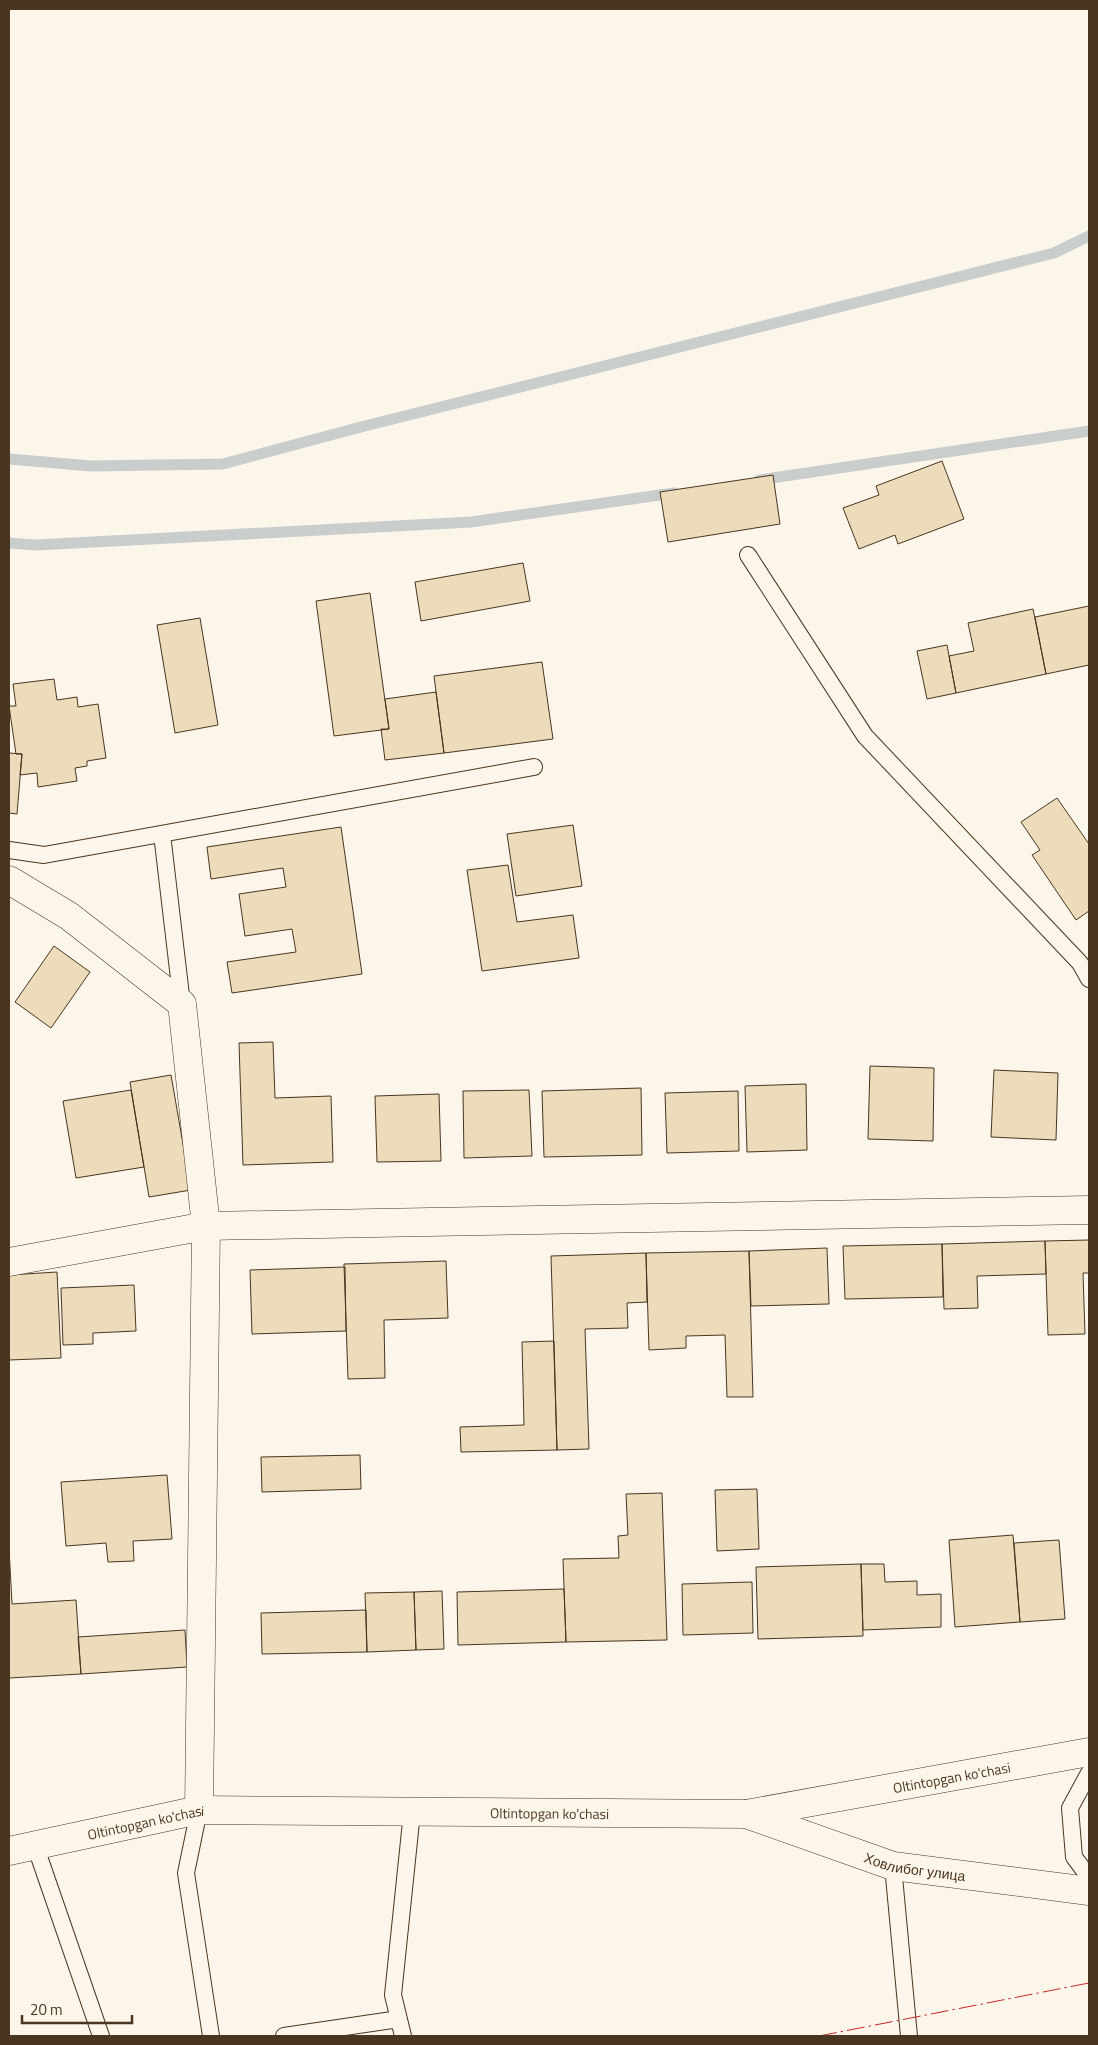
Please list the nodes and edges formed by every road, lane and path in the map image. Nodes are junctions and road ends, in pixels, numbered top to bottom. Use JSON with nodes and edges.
{"nodes":[{"id":1,"x":748,"y":555,"type":"dead end"},
{"id":2,"x":534,"y":767,"type":"dead end"},
{"id":3,"x":162,"y":834,"type":"junction"},
{"id":4,"x":9,"y":850,"type":"edge"},
{"id":5,"x":9,"y":880,"type":"edge"},
{"id":6,"x":1089,"y":979,"type":"edge"},
{"id":7,"x":182,"y":1004,"type":"junction"},
{"id":8,"x":1089,"y":1210,"type":"edge"},
{"id":9,"x":206,"y":1226,"type":"junction"},
{"id":10,"x":9,"y":1262,"type":"edge"},
{"id":11,"x":1089,"y":1752,"type":"edge"},
{"id":12,"x":1089,"y":1773,"type":"edge"},
{"id":13,"x":199,"y":1810,"type":"junction"},
{"id":14,"x":412,"y":1812,"type":"junction"},
{"id":15,"x":746,"y":1814,"type":"junction"},
{"id":16,"x":22,"y":1848,"type":"edge"},
{"id":17,"x":893,"y":1866,"type":"junction"},
{"id":18,"x":1089,"y":1877,"type":"edge"},
{"id":19,"x":1089,"y":1891,"type":"edge"},
{"id":20,"x":399,"y":2020,"type":"junction"},
{"id":21,"x":101,"y":2036,"type":"edge"},
{"id":22,"x":210,"y":2036,"type":"edge"},
{"id":23,"x":284,"y":2036,"type":"edge"},
{"id":24,"x":403,"y":2036,"type":"edge"},
{"id":25,"x":908,"y":2036,"type":"edge"}],
"edges":[{"from":1,"to":6,"type":"lane"},
{"from":2,"to":3,"type":"lane"},
{"from":3,"to":4,"type":"lane"},
{"from":3,"to":7,"type":"lane"},
{"from":5,"to":7,"type":"street"},
{"from":7,"to":9,"type":"street"},
{"from":8,"to":9,"type":"street"},
{"from":9,"to":10,"type":"street"},
{"from":9,"to":13,"type":"street"},
{"from":11,"to":15,"type":"street","name":"Oltintopgan ko'chasi"},
{"from":12,"to":18,"type":"lane"},
{"from":13,"to":14,"type":"street","name":"Oltintopgan ko'chasi"},
{"from":13,"to":16,"type":"street","name":"Oltintopgan ko'chasi"},
{"from":13,"to":22,"type":"lane"},
{"from":14,"to":15,"type":"street","name":"Oltintopgan ko'chasi"},
{"from":14,"to":20,"type":"lane"},
{"from":15,"to":17,"type":"street","name":"Ховлибог улица"},
{"from":16,"to":21,"type":"lane"},
{"from":17,"to":19,"type":"street","name":"Ховлибог улица"},
{"from":17,"to":25,"type":"lane"},
{"from":20,"to":23,"type":"lane"},
{"from":20,"to":24,"type":"lane"}]}
